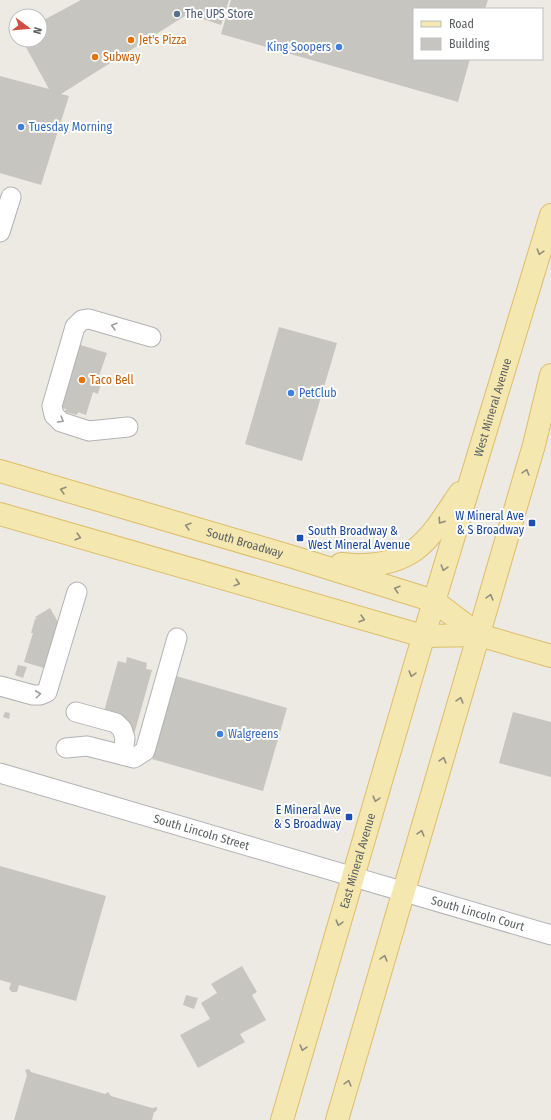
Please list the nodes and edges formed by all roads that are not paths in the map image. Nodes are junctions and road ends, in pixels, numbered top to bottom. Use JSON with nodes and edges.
{"nodes":[{"id":1,"x":11,"y":197,"type":"dead end"},
{"id":2,"x":551,"y":215,"type":"edge"},
{"id":3,"x":0,"y":232,"type":"edge"},
{"id":4,"x":151,"y":337,"type":"dead end"},
{"id":5,"x":551,"y":376,"type":"edge"},
{"id":6,"x":128,"y":427,"type":"dead end"},
{"id":7,"x":0,"y":471,"type":"edge"},
{"id":8,"x":471,"y":477,"type":"junction"},
{"id":9,"x":0,"y":514,"type":"edge"},
{"id":10,"x":293,"y":557,"type":"junction"},
{"id":11,"x":77,"y":592,"type":"dead end"},
{"id":12,"x":434,"y":601,"type":"junction"},
{"id":13,"x":479,"y":635,"type":"junction"},
{"id":14,"x":423,"y":636,"type":"junction"},
{"id":15,"x":177,"y":638,"type":"dead end"},
{"id":16,"x":551,"y":656,"type":"edge"},
{"id":17,"x":0,"y":686,"type":"edge"},
{"id":18,"x":76,"y":712,"type":"dead end"},
{"id":19,"x":66,"y":748,"type":"dead end"},
{"id":20,"x":123,"y":756,"type":"junction"},
{"id":21,"x":0,"y":773,"type":"edge"},
{"id":22,"x":353,"y":877,"type":"junction"},
{"id":23,"x":404,"y":892,"type":"junction"},
{"id":24,"x":551,"y":935,"type":"edge"},
{"id":25,"x":282,"y":1120,"type":"edge"},
{"id":26,"x":337,"y":1120,"type":"edge"}],
"edges":[{"from":1,"to":3,"type":"street"},
{"from":2,"to":8,"type":"main road","name":"West Mineral Avenue","one_way":true},
{"from":4,"to":6,"type":"street","one_way":true},
{"from":13,"to":5,"type":"main road","one_way":true},
{"from":10,"to":7,"type":"main road","name":"South Broadway","one_way":true},
{"from":8,"to":10,"type":"main road","one_way":true},
{"from":8,"to":12,"type":"main road","name":"West Mineral Avenue","one_way":true},
{"from":9,"to":14,"type":"main road","name":"South Broadway","one_way":true},
{"from":12,"to":10,"type":"main road","name":"South Broadway","one_way":true},
{"from":17,"to":11,"type":"street","one_way":true},
{"from":12,"to":13,"type":"main road","name":"South Broadway"},
{"from":12,"to":14,"type":"main road","name":"East Mineral Avenue"},
{"from":13,"to":14,"type":"main road","name":"South Broadway"},
{"from":13,"to":16,"type":"main road","name":"South Broadway"},
{"from":23,"to":13,"type":"main road","one_way":true},
{"from":14,"to":22,"type":"main road","name":"East Mineral Avenue","one_way":true},
{"from":15,"to":20,"type":"street"},
{"from":18,"to":20,"type":"street"},
{"from":19,"to":20,"type":"street"},
{"from":21,"to":22,"type":"street","name":"South Lincoln Street"},
{"from":22,"to":23,"type":"street","name":"South Lincoln Street"},
{"from":22,"to":25,"type":"main road","name":"East Mineral Avenue","one_way":true},
{"from":23,"to":24,"type":"street","name":"South Lincoln Court"},
{"from":26,"to":23,"type":"main road","one_way":true}]}
